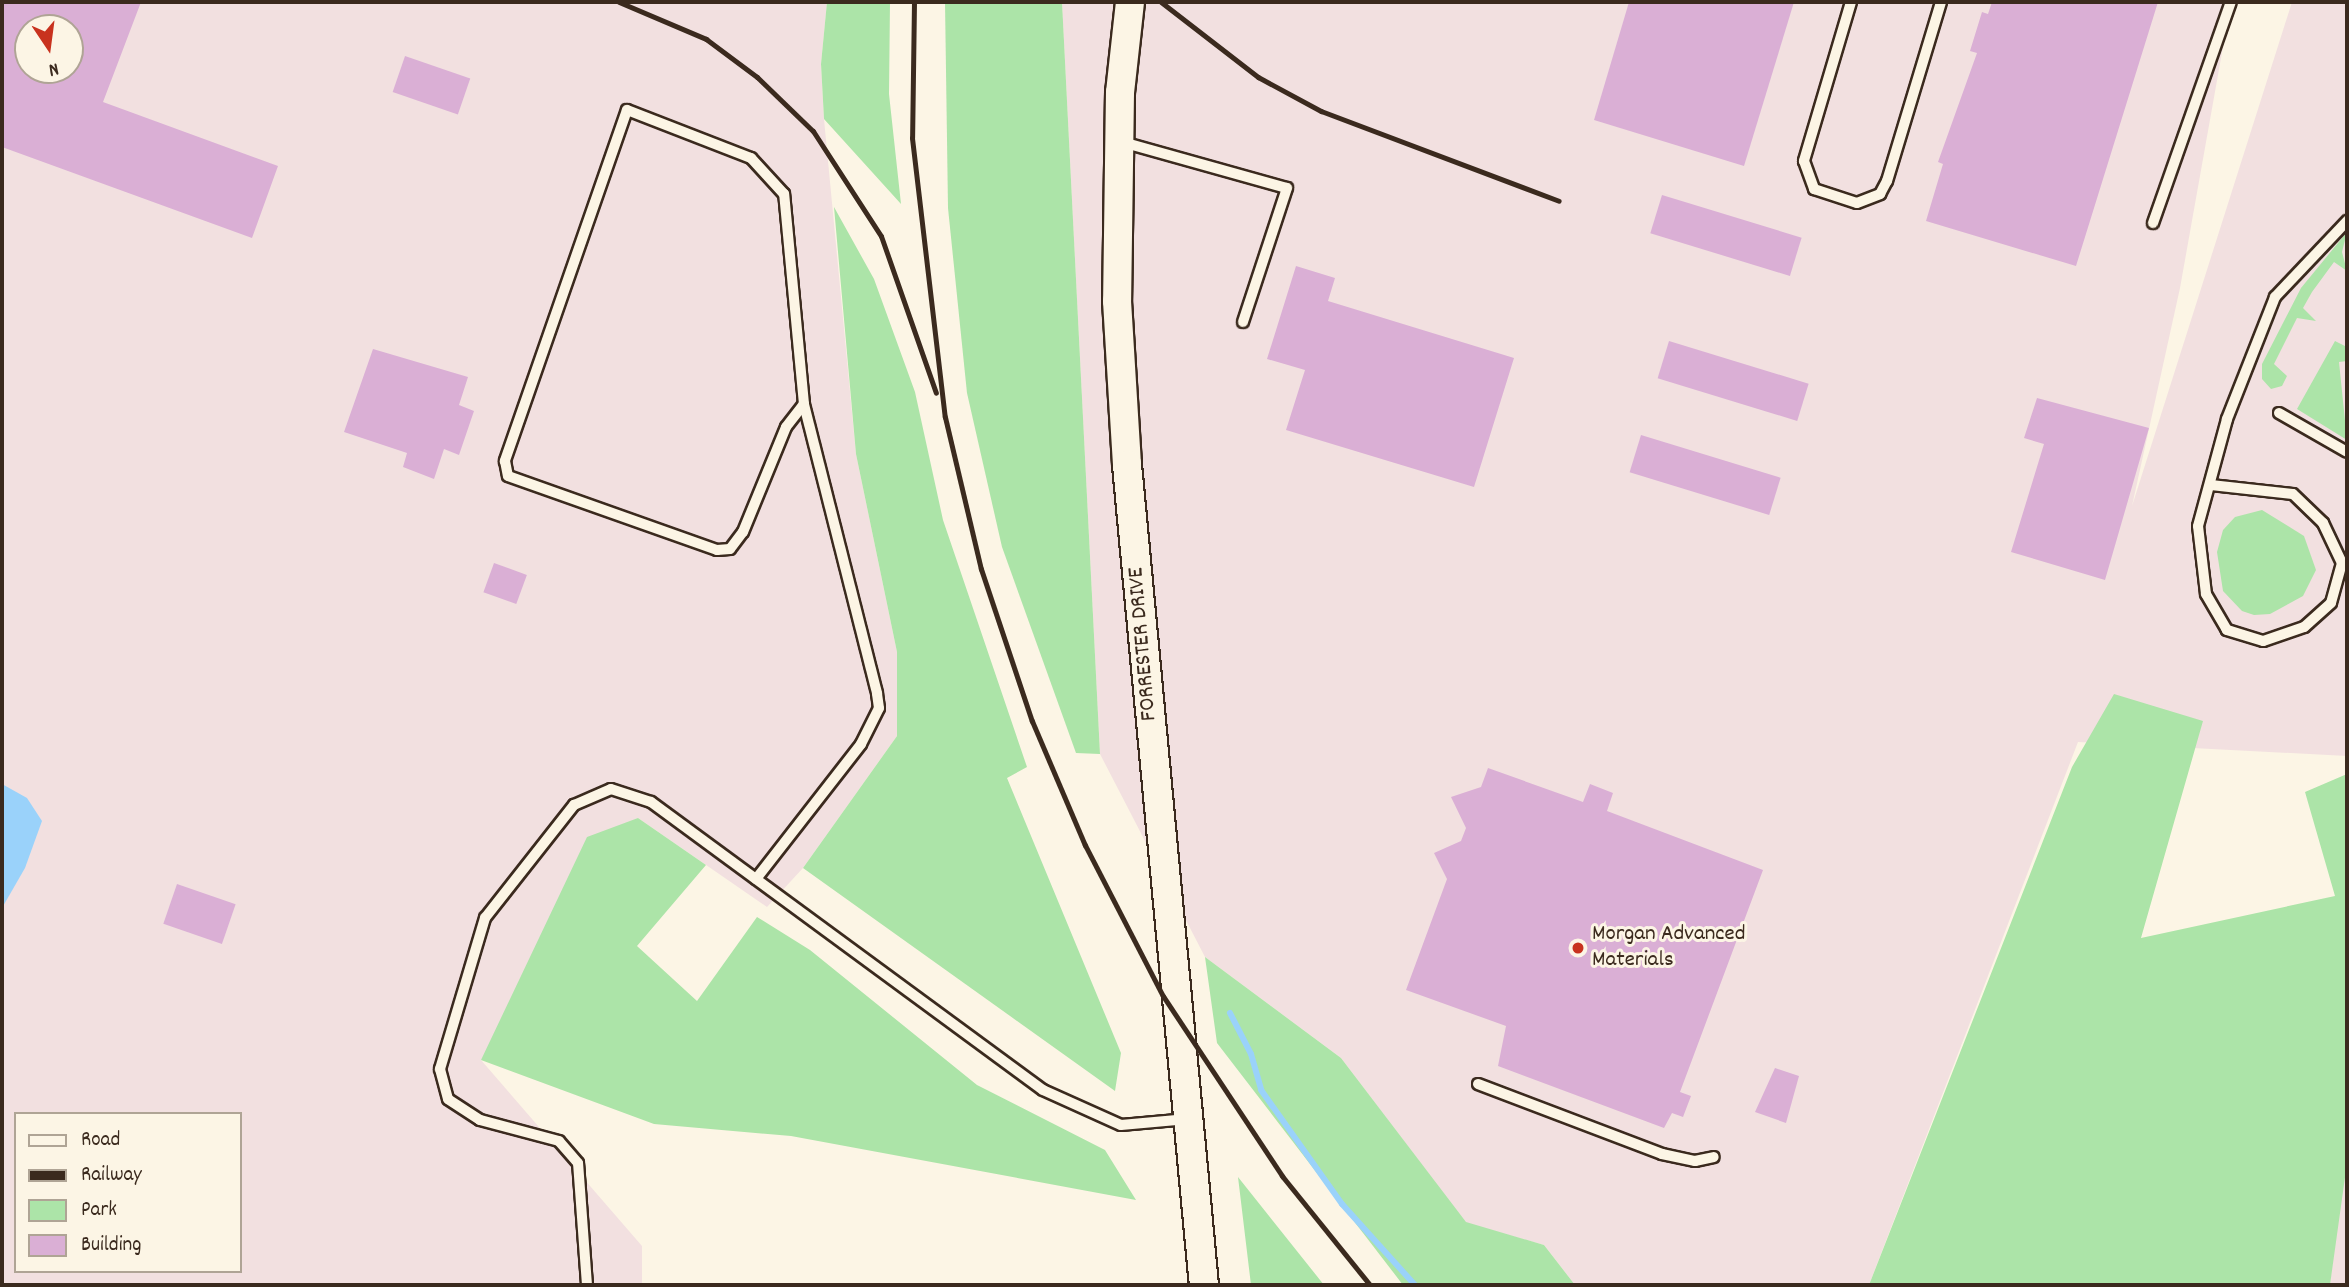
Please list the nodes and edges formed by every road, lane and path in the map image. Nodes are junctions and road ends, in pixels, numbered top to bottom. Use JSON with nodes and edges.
{"nodes":[{"id":1,"x":1130,"y":2,"type":"edge"},
{"id":2,"x":1851,"y":2,"type":"edge"},
{"id":3,"x":1941,"y":2,"type":"edge"},
{"id":4,"x":2231,"y":2,"type":"edge"},
{"id":5,"x":1119,"y":142,"type":"junction"},
{"id":6,"x":2347,"y":220,"type":"edge"},
{"id":7,"x":2153,"y":223,"type":"dead end"},
{"id":8,"x":1243,"y":322,"type":"dead end"},
{"id":9,"x":804,"y":404,"type":"junction"},
{"id":10,"x":2279,"y":413,"type":"dead end"},
{"id":11,"x":2347,"y":452,"type":"edge"},
{"id":12,"x":2211,"y":485,"type":"junction"},
{"id":13,"x":756,"y":879,"type":"junction"},
{"id":14,"x":1478,"y":1084,"type":"dead end"},
{"id":15,"x":1188,"y":1119,"type":"junction"},
{"id":16,"x":1714,"y":1157,"type":"dead end"},
{"id":17,"x":587,"y":1285,"type":"edge"},
{"id":18,"x":1204,"y":1285,"type":"edge"}],
"edges":[{"from":1,"to":5,"type":"street","name":"FORRESTER DRIVE"},
{"from":2,"to":3,"type":"lane"},
{"from":4,"to":7,"type":"lane"},
{"from":5,"to":8,"type":"lane"},
{"from":5,"to":15,"type":"street","name":"FORRESTER DRIVE"},
{"from":6,"to":12,"type":"lane"},
{"from":9,"to":9,"type":"lane"},
{"from":9,"to":13,"type":"lane"},
{"from":10,"to":11,"type":"lane"},
{"from":12,"to":12,"type":"lane"},
{"from":13,"to":15,"type":"lane"},
{"from":13,"to":17,"type":"lane"},
{"from":14,"to":16,"type":"lane"},
{"from":15,"to":18,"type":"street","name":"FORRESTER DRIVE"}]}
